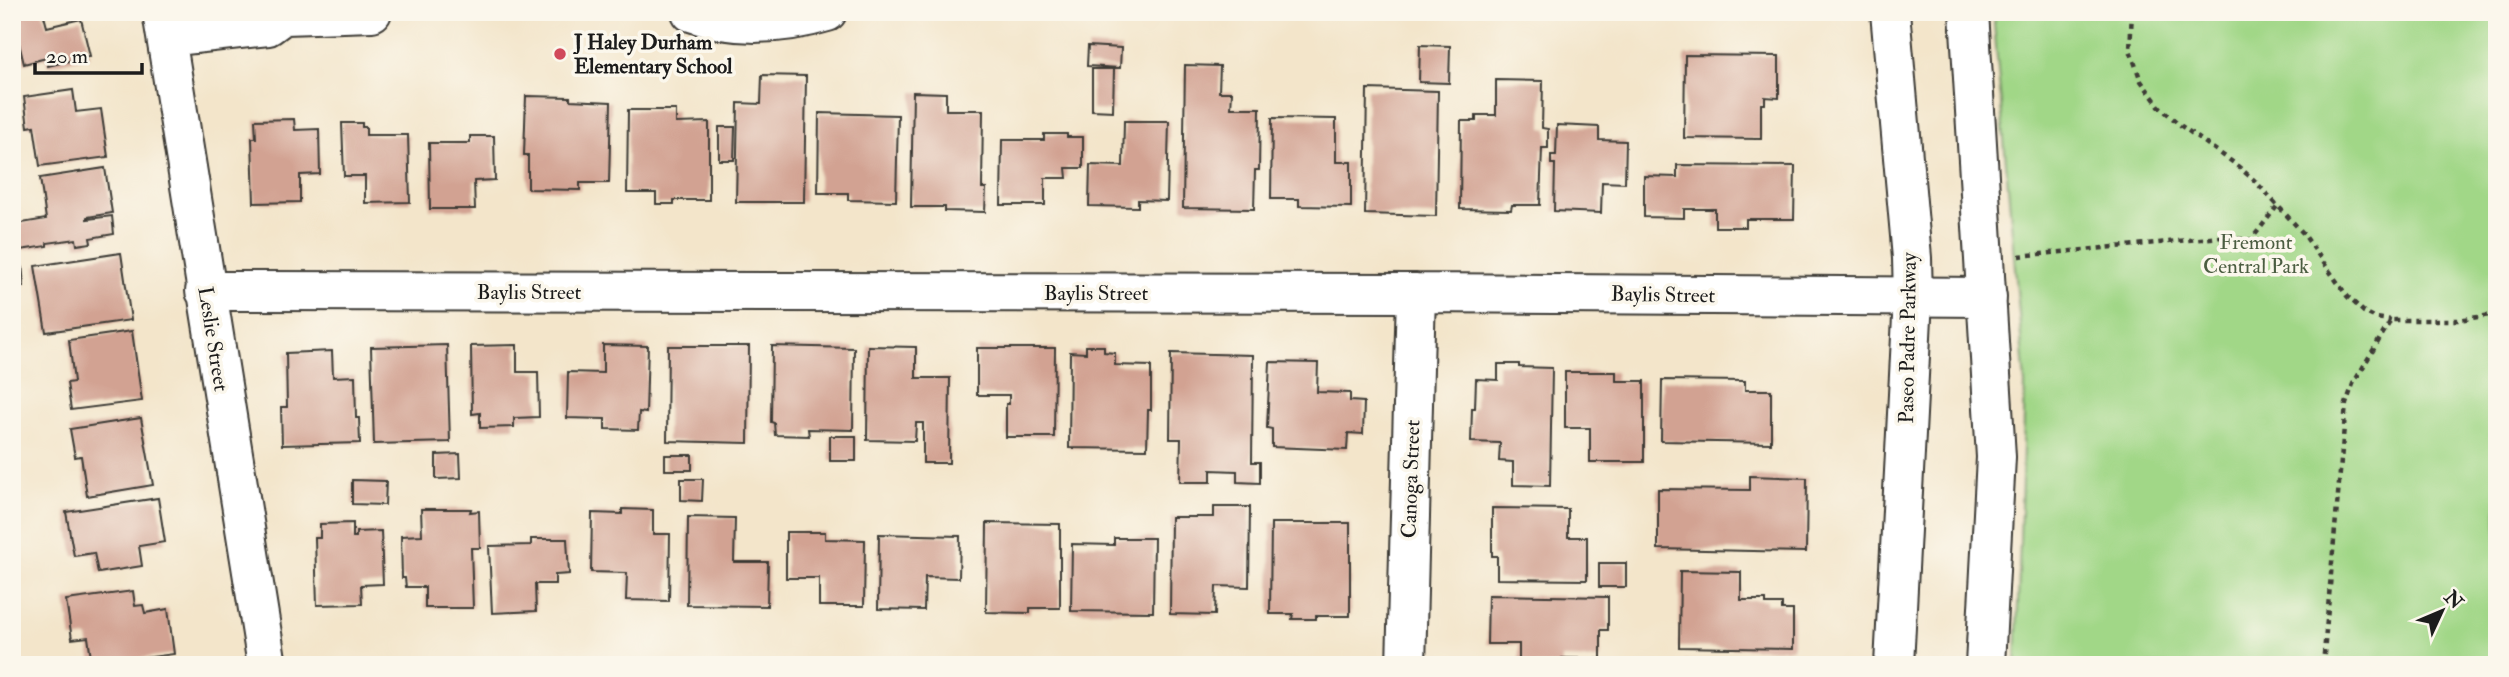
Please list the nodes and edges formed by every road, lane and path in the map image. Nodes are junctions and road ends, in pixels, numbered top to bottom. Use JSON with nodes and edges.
{"nodes":[{"id":1,"x":372,"y":12,"type":"edge"},
{"id":2,"x":691,"y":12,"type":"edge"},
{"id":3,"x":827,"y":12,"type":"edge"},
{"id":4,"x":1890,"y":12,"type":"edge"},
{"id":5,"x":1969,"y":12,"type":"edge"},
{"id":6,"x":2132,"y":12,"type":"edge"},
{"id":7,"x":286,"y":13,"type":"edge"},
{"id":8,"x":164,"y":25,"type":"edge"},
{"id":9,"x":2278,"y":205,"type":"junction"},
{"id":10,"x":2026,"y":255,"type":"dead end"},
{"id":11,"x":205,"y":291,"type":"junction"},
{"id":12,"x":1416,"y":293,"type":"junction"},
{"id":13,"x":1987,"y":297,"type":"junction"},
{"id":14,"x":1913,"y":298,"type":"junction"},
{"id":15,"x":2497,"y":313,"type":"edge"},
{"id":16,"x":2391,"y":320,"type":"junction"},
{"id":17,"x":267,"y":665,"type":"edge"},
{"id":18,"x":1406,"y":665,"type":"edge"},
{"id":19,"x":1894,"y":665,"type":"edge"},
{"id":20,"x":1985,"y":665,"type":"edge"},
{"id":21,"x":2323,"y":665,"type":"edge"}],
"edges":[{"from":1,"to":7,"type":"street"},
{"from":2,"to":3,"type":"street"},
{"from":4,"to":14,"type":"street","name":"Paseo Padre Parkway"},
{"from":5,"to":13,"type":"street"},
{"from":6,"to":9,"type":"path"},
{"from":7,"to":8,"type":"street"},
{"from":8,"to":11,"type":"street","name":"Leslie Street"},
{"from":9,"to":10,"type":"path"},
{"from":9,"to":16,"type":"path"},
{"from":11,"to":12,"type":"street","name":"Baylis Street"},
{"from":11,"to":17,"type":"street","name":"Leslie Street"},
{"from":12,"to":14,"type":"street","name":"Baylis Street"},
{"from":12,"to":18,"type":"street","name":"Canoga Street"},
{"from":13,"to":14,"type":"street","name":"Baylis Street"},
{"from":13,"to":20,"type":"street"},
{"from":14,"to":19,"type":"street","name":"Paseo Padre Parkway"},
{"from":15,"to":16,"type":"path"},
{"from":16,"to":21,"type":"path"}]}
